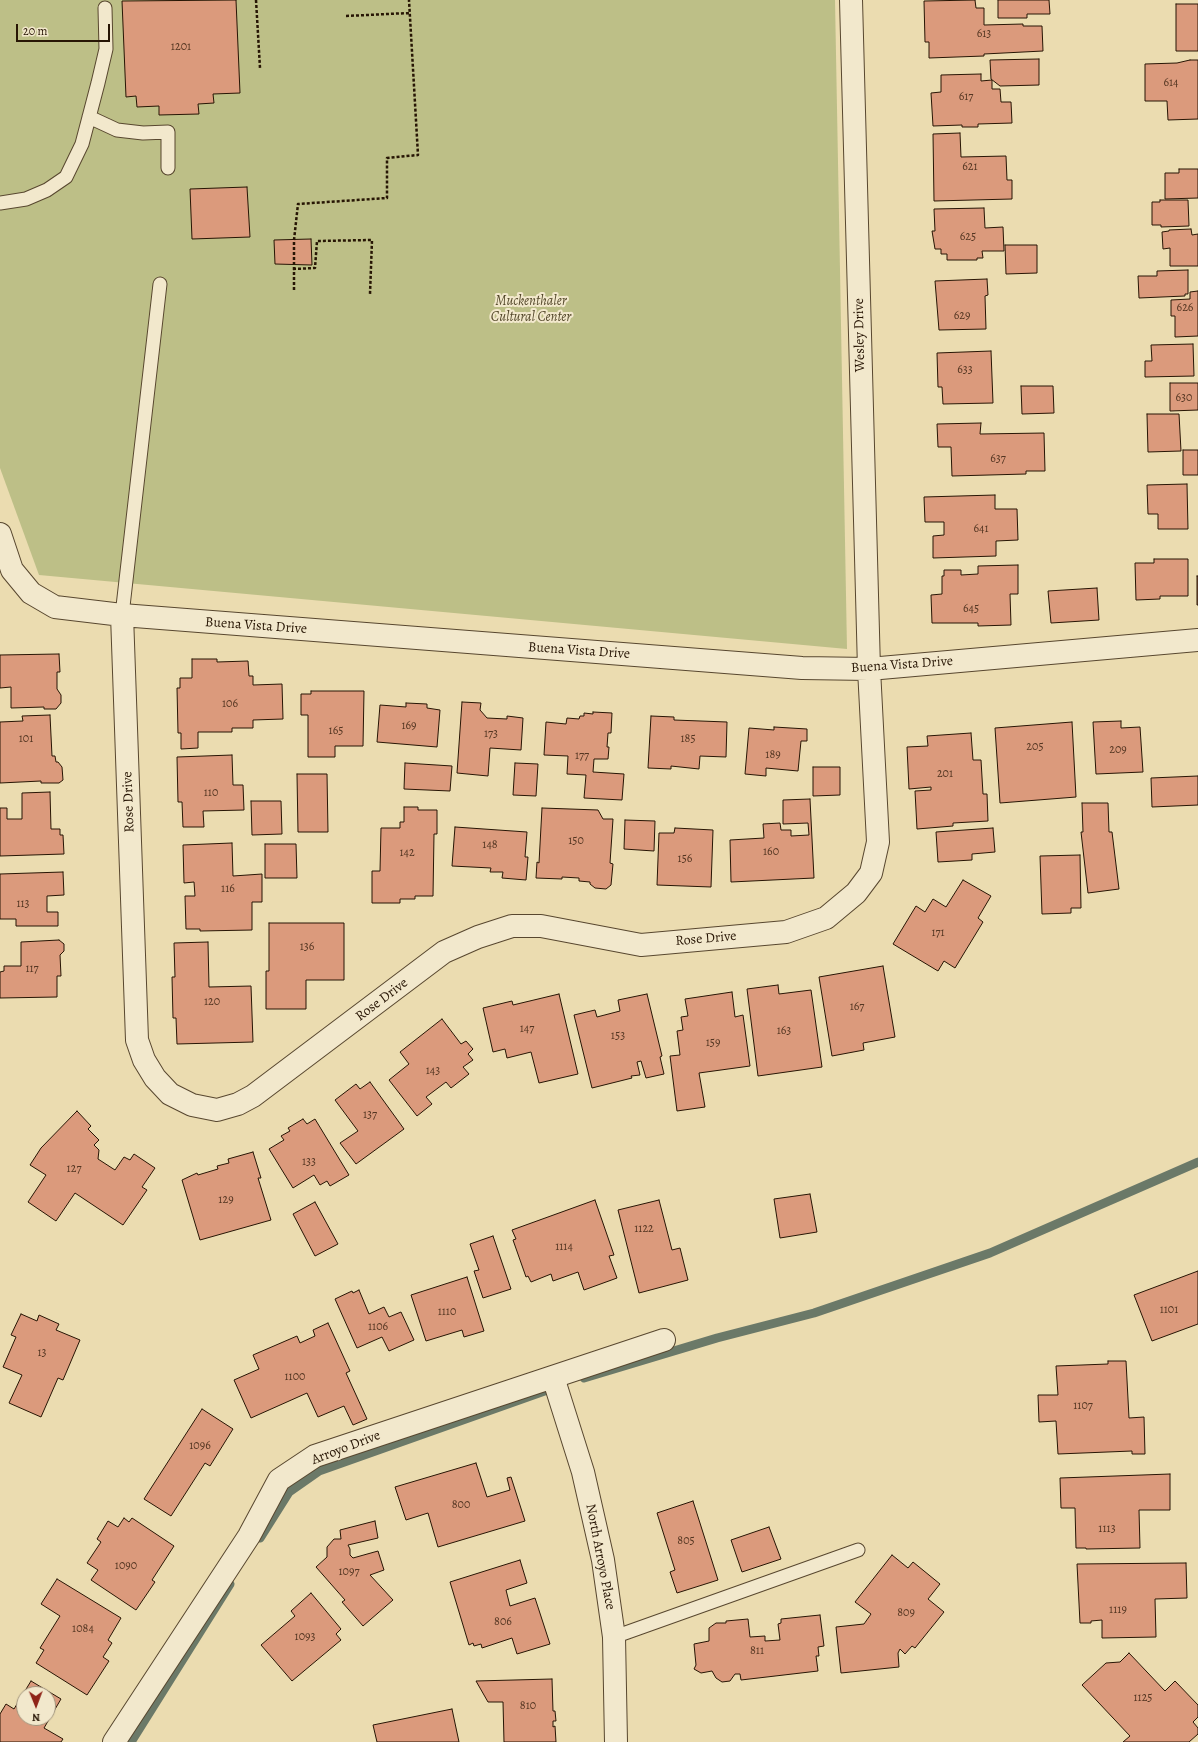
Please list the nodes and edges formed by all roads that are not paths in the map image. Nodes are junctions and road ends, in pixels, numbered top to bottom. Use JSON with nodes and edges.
{"nodes":[{"id":1,"x":851,"y":0,"type":"edge"},
{"id":2,"x":105,"y":8,"type":"dead end"},
{"id":3,"x":89,"y":117,"type":"junction"},
{"id":4,"x":168,"y":168,"type":"dead end"},
{"id":5,"x":0,"y":203,"type":"edge"},
{"id":6,"x":160,"y":284,"type":"dead end"},
{"id":7,"x":0,"y":534,"type":"edge"},
{"id":8,"x":122,"y":615,"type":"junction"},
{"id":9,"x":1198,"y":640,"type":"edge"},
{"id":10,"x":869,"y":669,"type":"junction"},
{"id":11,"x":664,"y":1340,"type":"dead end"},
{"id":12,"x":553,"y":1377,"type":"junction"},
{"id":13,"x":858,"y":1550,"type":"dead end"},
{"id":14,"x":614,"y":1637,"type":"junction"},
{"id":15,"x":114,"y":1742,"type":"edge"},
{"id":16,"x":616,"y":1742,"type":"edge"}],
"edges":[{"from":1,"to":10,"type":"street","name":"Wesley Drive"},
{"from":2,"to":3,"type":"lane"},
{"from":3,"to":4,"type":"lane"},
{"from":3,"to":5,"type":"lane"},
{"from":6,"to":8,"type":"lane"},
{"from":7,"to":8,"type":"street","name":"Buena Vista Drive"},
{"from":8,"to":10,"type":"street","name":"Buena Vista Drive"},
{"from":8,"to":10,"type":"street","name":"Rose Drive"},
{"from":9,"to":10,"type":"street","name":"Buena Vista Drive"},
{"from":11,"to":12,"type":"street","name":"Arroyo Drive"},
{"from":12,"to":14,"type":"street","name":"North Arroyo Place"},
{"from":12,"to":15,"type":"street","name":"Arroyo Drive"},
{"from":13,"to":14,"type":"lane"},
{"from":14,"to":16,"type":"street","name":"North Arroyo Place"}]}
